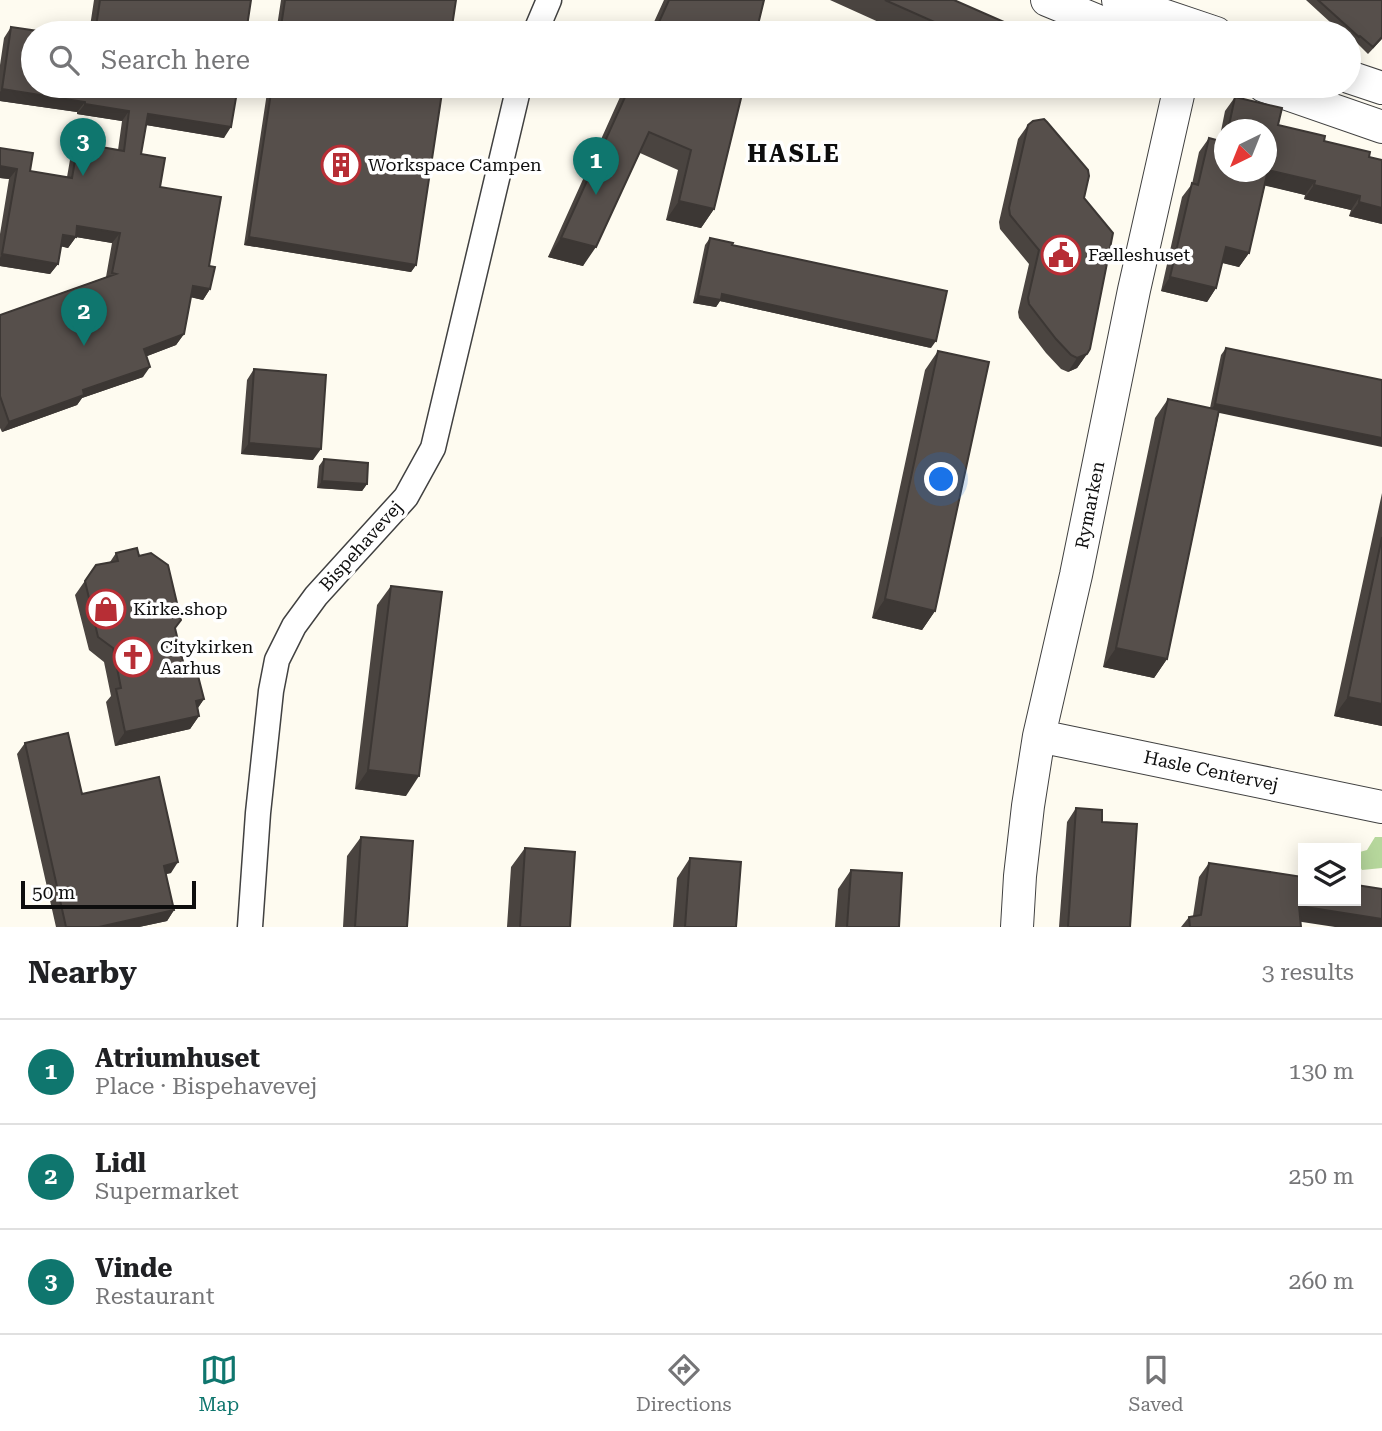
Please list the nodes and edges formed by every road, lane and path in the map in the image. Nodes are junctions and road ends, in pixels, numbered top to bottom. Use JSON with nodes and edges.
{"nodes":[{"id":1,"x":549,"y":0,"type":"edge"},
{"id":2,"x":1047,"y":0,"type":"edge"},
{"id":3,"x":1118,"y":0,"type":"edge"},
{"id":4,"x":540,"y":21,"type":"edge"},
{"id":5,"x":1098,"y":21,"type":"edge"},
{"id":6,"x":1174,"y":21,"type":"edge"},
{"id":7,"x":1361,"y":81,"type":"edge"},
{"id":8,"x":1382,"y":88,"type":"edge"},
{"id":9,"x":516,"y":98,"type":"edge"},
{"id":10,"x":1177,"y":98,"type":"edge"},
{"id":11,"x":1299,"y":98,"type":"edge"},
{"id":12,"x":1382,"y":127,"type":"edge"},
{"id":13,"x":1040,"y":736,"type":"junction"},
{"id":14,"x":1382,"y":807,"type":"edge"},
{"id":15,"x":250,"y":927,"type":"edge"},
{"id":16,"x":1017,"y":927,"type":"edge"}],
"edges":[{"from":1,"to":4,"type":"street"},
{"from":2,"to":5,"type":"street"},
{"from":3,"to":6,"type":"street"},
{"from":7,"to":8,"type":"street"},
{"from":9,"to":15,"type":"street","name":"Bispehavevej"},
{"from":10,"to":13,"type":"street","name":"Rymarken"},
{"from":11,"to":12,"type":"street"},
{"from":13,"to":14,"type":"street","name":"Hasle Centervej"},
{"from":13,"to":16,"type":"street","name":"Rymarken"}]}
